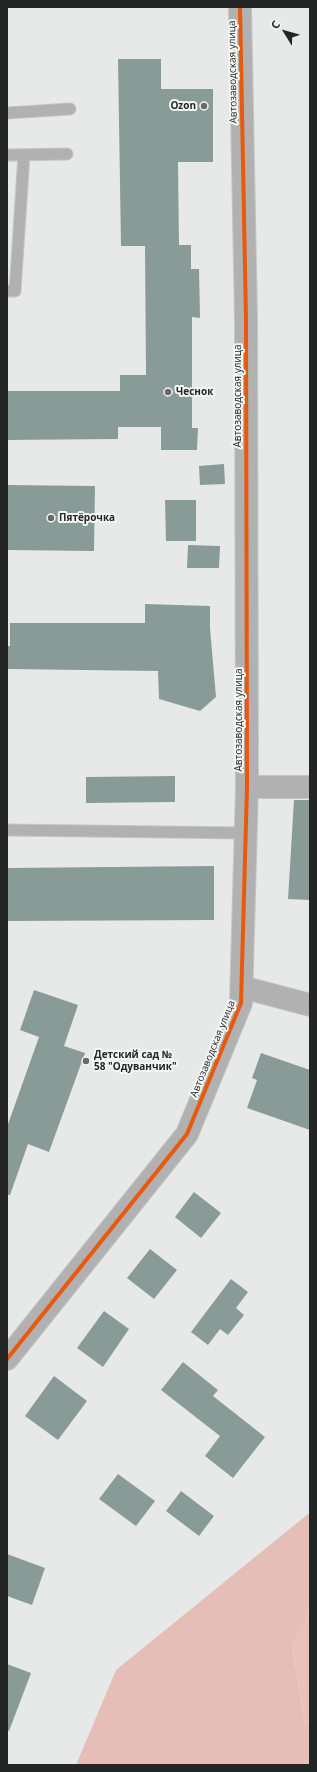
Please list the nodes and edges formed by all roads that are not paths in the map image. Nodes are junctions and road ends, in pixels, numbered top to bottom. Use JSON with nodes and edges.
{"nodes":[{"id":1,"x":240,"y":7,"type":"edge"},
{"id":2,"x":70,"y":109,"type":"dead end"},
{"id":3,"x":7,"y":113,"type":"edge"},
{"id":4,"x":67,"y":154,"type":"dead end"},
{"id":5,"x":7,"y":155,"type":"edge"},
{"id":6,"x":24,"y":155,"type":"junction"},
{"id":7,"x":7,"y":291,"type":"edge"},
{"id":8,"x":247,"y":787,"type":"junction"},
{"id":9,"x":310,"y":787,"type":"edge"},
{"id":10,"x":7,"y":830,"type":"edge"},
{"id":11,"x":245,"y":833,"type":"junction"},
{"id":12,"x":242,"y":987,"type":"junction"},
{"id":13,"x":310,"y":1005,"type":"edge"},
{"id":14,"x":7,"y":1359,"type":"edge"}],
"edges":[{"from":1,"to":8,"type":"street","name":"Автозаводская улица"},
{"from":2,"to":3,"type":"lane"},
{"from":4,"to":6,"type":"lane"},
{"from":5,"to":6,"type":"lane"},
{"from":6,"to":7,"type":"lane"},
{"from":8,"to":9,"type":"street"},
{"from":8,"to":11,"type":"street","name":"Автозаводская улица"},
{"from":10,"to":11,"type":"lane"},
{"from":11,"to":12,"type":"street","name":"Автозаводская улица"},
{"from":12,"to":13,"type":"street"},
{"from":12,"to":14,"type":"street","name":"Автозаводская улица"}]}
